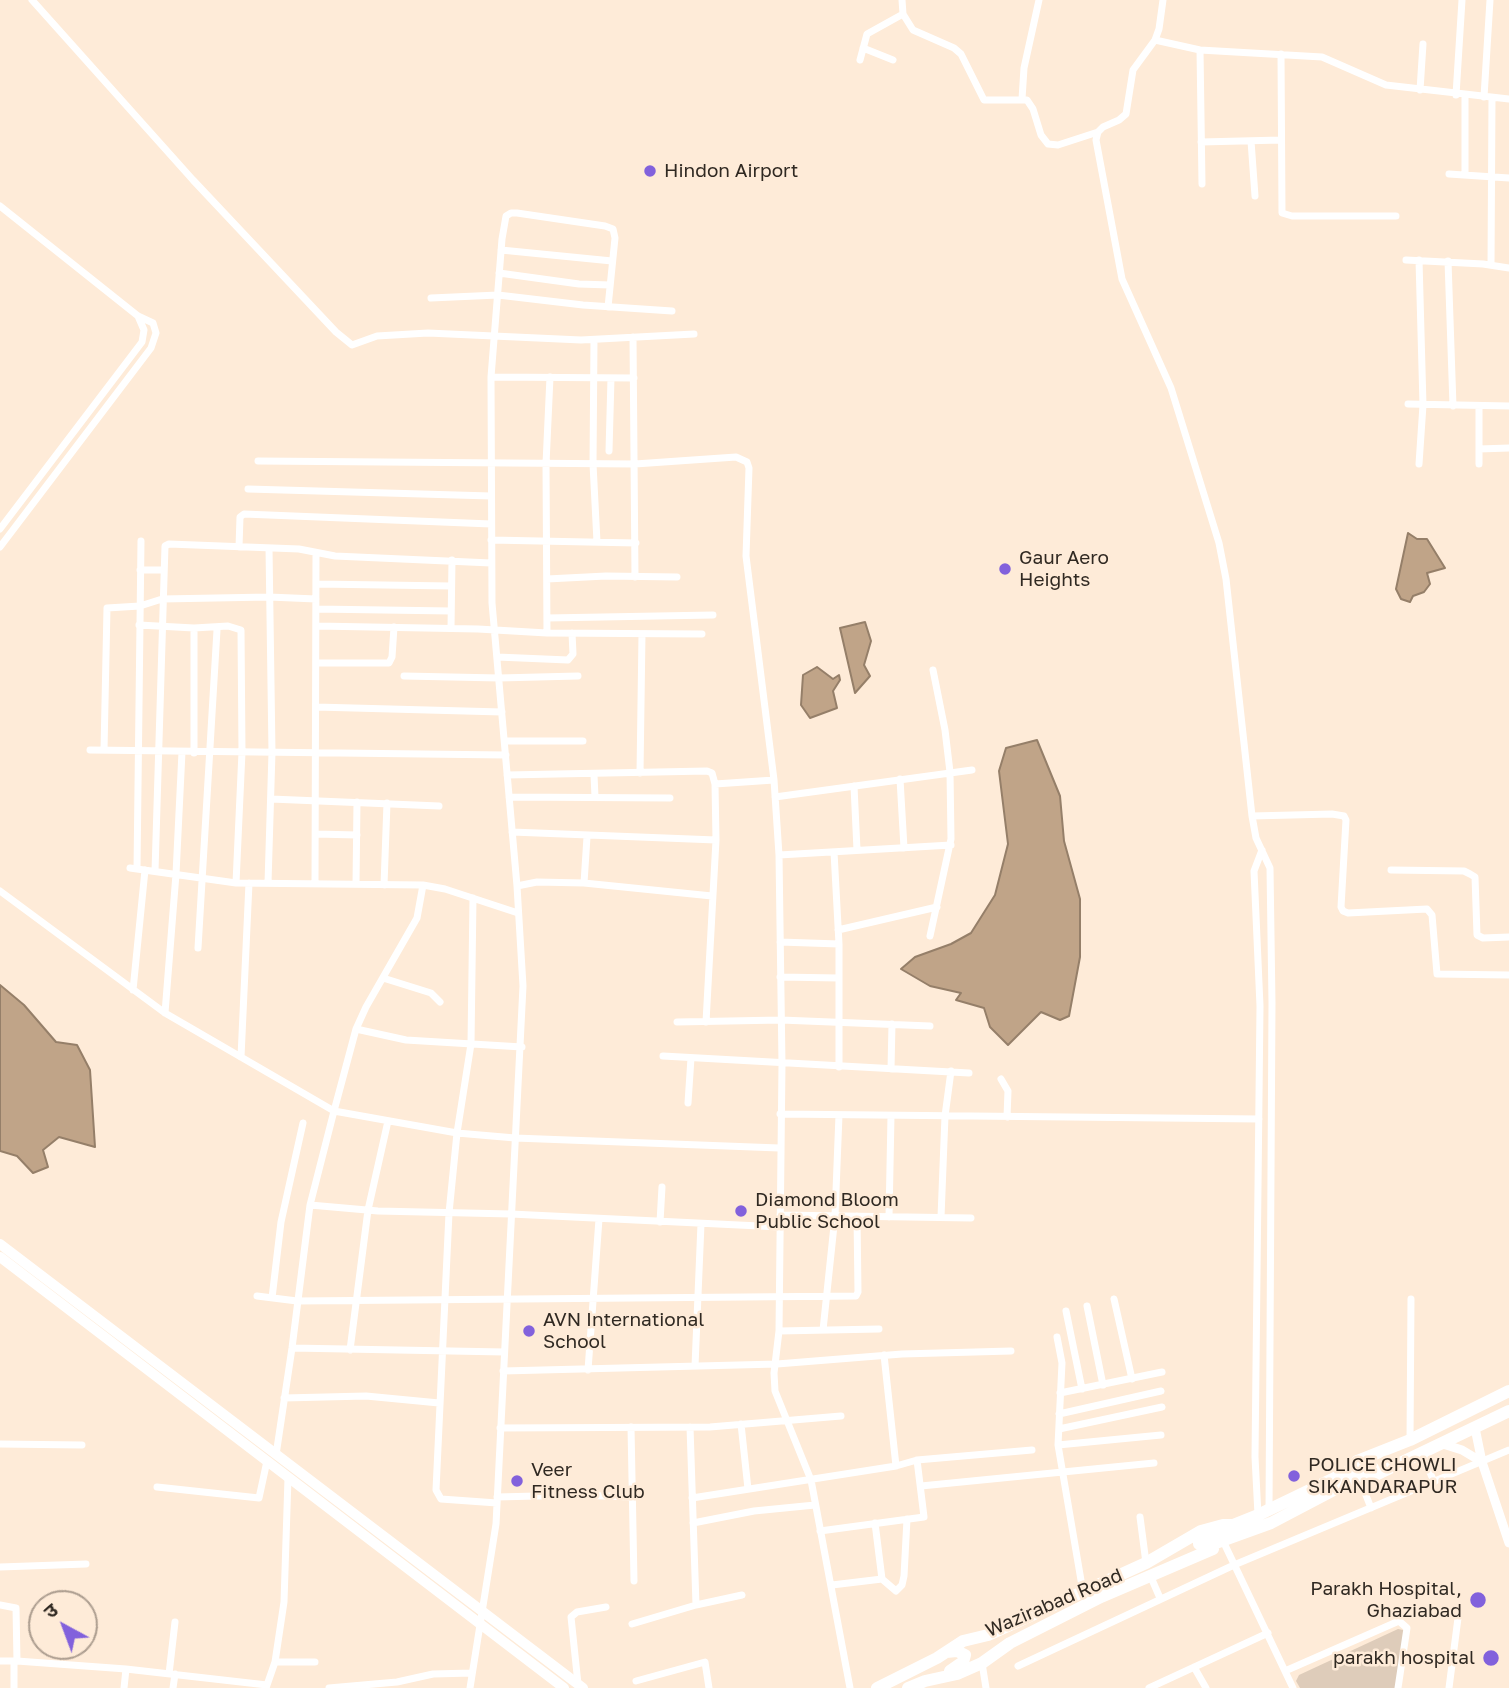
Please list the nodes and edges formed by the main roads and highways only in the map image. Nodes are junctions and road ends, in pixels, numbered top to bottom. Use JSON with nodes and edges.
{"nodes":[{"id":1,"x":0,"y":1244,"type":"edge"},
{"id":2,"x":0,"y":1257,"type":"edge"},
{"id":3,"x":50,"y":1288,"type":"junction"},
{"id":4,"x":1509,"y":1391,"type":"edge"},
{"id":5,"x":1509,"y":1411,"type":"edge"},
{"id":6,"x":1351,"y":1479,"type":"junction"},
{"id":7,"x":1231,"y":1535,"type":"junction"},
{"id":8,"x":393,"y":1551,"type":"junction"},
{"id":9,"x":1148,"y":1569,"type":"junction"},
{"id":10,"x":945,"y":1652,"type":"junction"},
{"id":11,"x":943,"y":1676,"type":"junction"},
{"id":12,"x":580,"y":1686,"type":"edge"},
{"id":13,"x":565,"y":1688,"type":"edge"},
{"id":14,"x":877,"y":1688,"type":"edge"},
{"id":15,"x":908,"y":1688,"type":"edge"}],
"edges":[{"from":1,"to":3,"type":"main road"},
{"from":2,"to":3,"type":"main road"},
{"from":3,"to":8,"type":"main road"},
{"from":4,"to":6,"type":"highway","name":"Wazirabad Road"},
{"from":5,"to":6,"type":"highway","name":"Wazirabad Road"},
{"from":6,"to":7,"type":"highway","name":"Wazirabad Road"},
{"from":6,"to":7,"type":"highway","name":"Wazirabad Road"},
{"from":7,"to":9,"type":"highway","name":"Wazirabad Road"},
{"from":7,"to":9,"type":"highway","name":"Wazirabad Road"},
{"from":8,"to":12,"type":"main road"},
{"from":8,"to":13,"type":"main road"},
{"from":9,"to":10,"type":"highway","name":"Wazirabad Road"},
{"from":9,"to":11,"type":"highway","name":"Wazirabad Road"},
{"from":10,"to":11,"type":"highway"},
{"from":10,"to":14,"type":"highway","name":"Wazirabad Road"},
{"from":11,"to":15,"type":"highway","name":"Wazirabad Road"}]}
